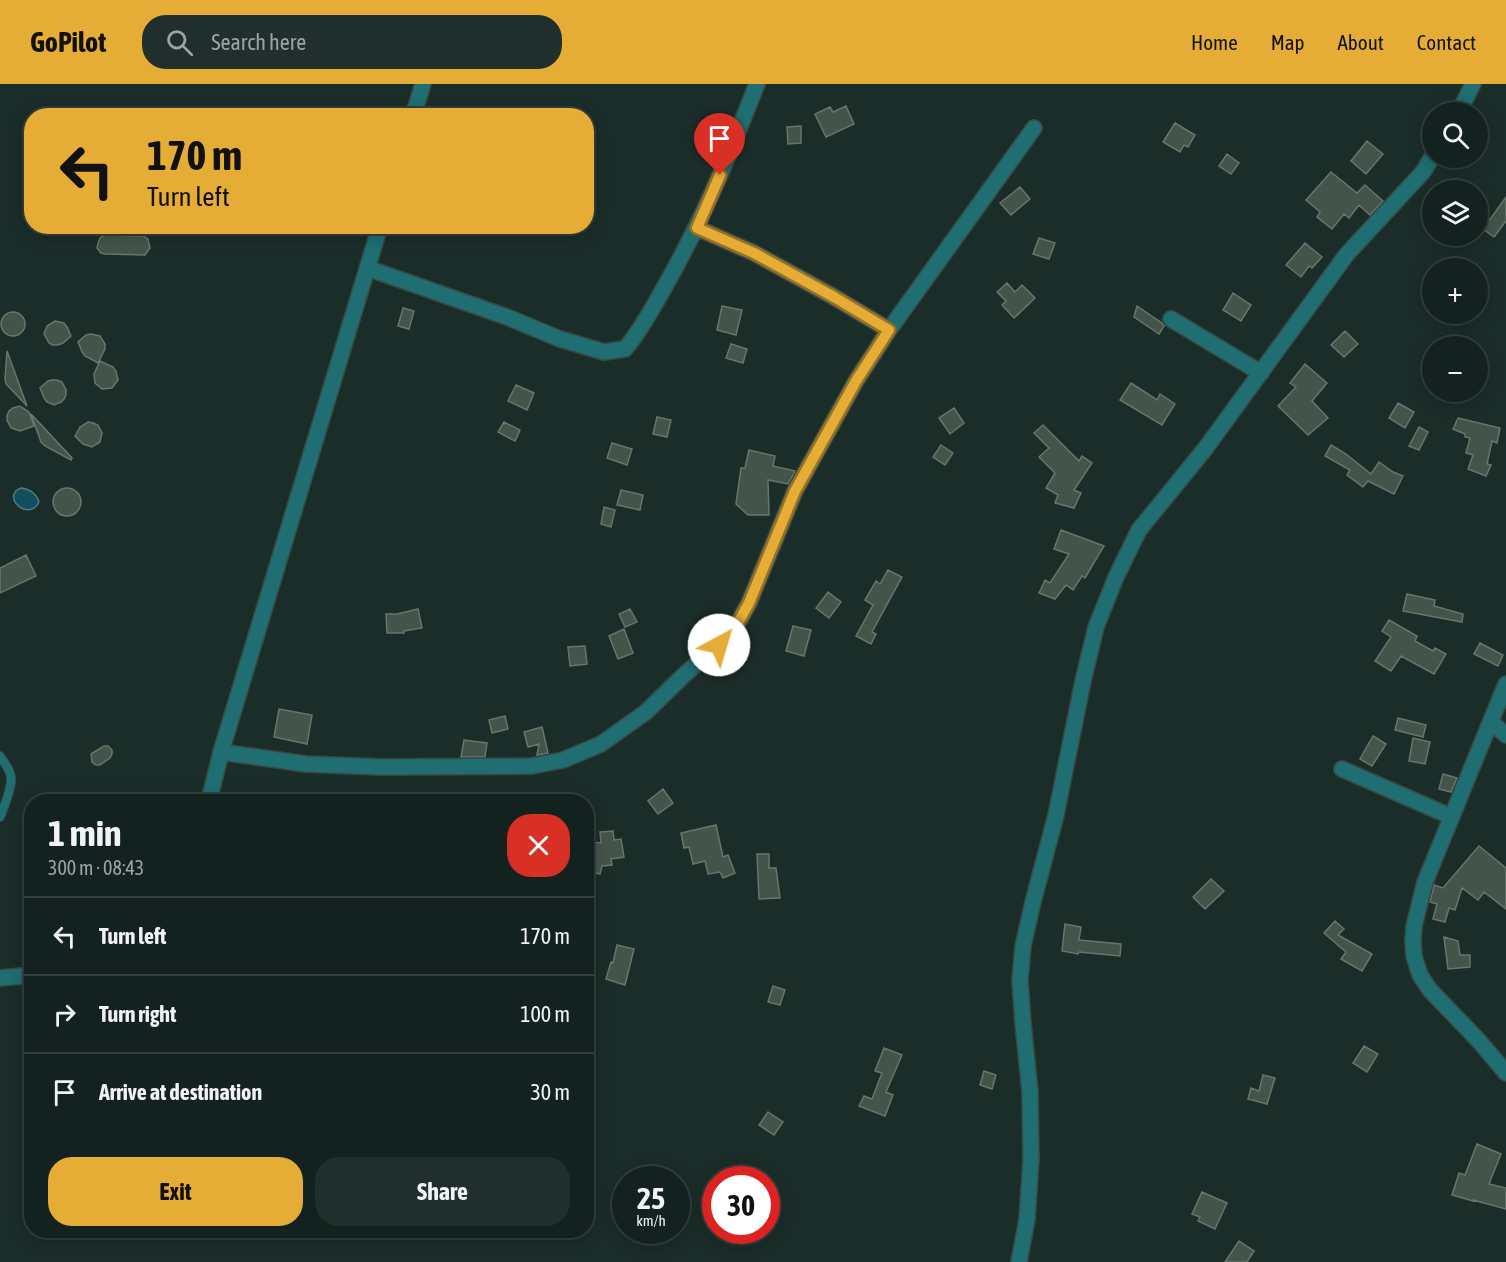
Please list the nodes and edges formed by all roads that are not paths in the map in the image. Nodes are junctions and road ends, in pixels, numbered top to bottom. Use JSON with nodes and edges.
{"nodes":[{"id":1,"x":423,"y":84,"type":"edge"},
{"id":2,"x":757,"y":84,"type":"edge"},
{"id":3,"x":1473,"y":84,"type":"edge"},
{"id":4,"x":1464,"y":102,"type":"edge"},
{"id":5,"x":416,"y":108,"type":"edge"},
{"id":6,"x":1034,"y":129,"type":"dead end"},
{"id":7,"x":1426,"y":168,"type":"edge"},
{"id":8,"x":697,"y":228,"type":"junction"},
{"id":9,"x":378,"y":234,"type":"edge"},
{"id":10,"x":367,"y":268,"type":"junction"},
{"id":11,"x":1171,"y":319,"type":"dead end"},
{"id":12,"x":889,"y":330,"type":"junction"},
{"id":13,"x":1261,"y":373,"type":"junction"},
{"id":14,"x":1506,"y":684,"type":"edge"},
{"id":15,"x":1491,"y":722,"type":"junction"},
{"id":16,"x":1506,"y":735,"type":"edge"},
{"id":17,"x":221,"y":752,"type":"junction"},
{"id":18,"x":0,"y":756,"type":"edge"},
{"id":19,"x":1342,"y":769,"type":"dead end"},
{"id":20,"x":211,"y":794,"type":"edge"},
{"id":21,"x":0,"y":817,"type":"edge"},
{"id":22,"x":1452,"y":817,"type":"junction"},
{"id":23,"x":24,"y":976,"type":"edge"},
{"id":24,"x":0,"y":978,"type":"edge"},
{"id":25,"x":1506,"y":1073,"type":"edge"},
{"id":26,"x":1019,"y":1262,"type":"edge"}],
"edges":[{"from":1,"to":5,"type":"street"},
{"from":2,"to":8,"type":"street"},
{"from":3,"to":4,"type":"street"},
{"from":6,"to":12,"type":"street"},
{"from":7,"to":13,"type":"street"},
{"from":8,"to":10,"type":"street"},
{"from":8,"to":12,"type":"street"},
{"from":9,"to":10,"type":"street"},
{"from":10,"to":17,"type":"street"},
{"from":11,"to":13,"type":"street"},
{"from":12,"to":17,"type":"street"},
{"from":13,"to":26,"type":"street"},
{"from":14,"to":15,"type":"street"},
{"from":15,"to":16,"type":"street"},
{"from":15,"to":22,"type":"street"},
{"from":17,"to":20,"type":"street"},
{"from":18,"to":21,"type":"lane"},
{"from":19,"to":22,"type":"street"},
{"from":22,"to":25,"type":"street"},
{"from":23,"to":24,"type":"street"}]}
